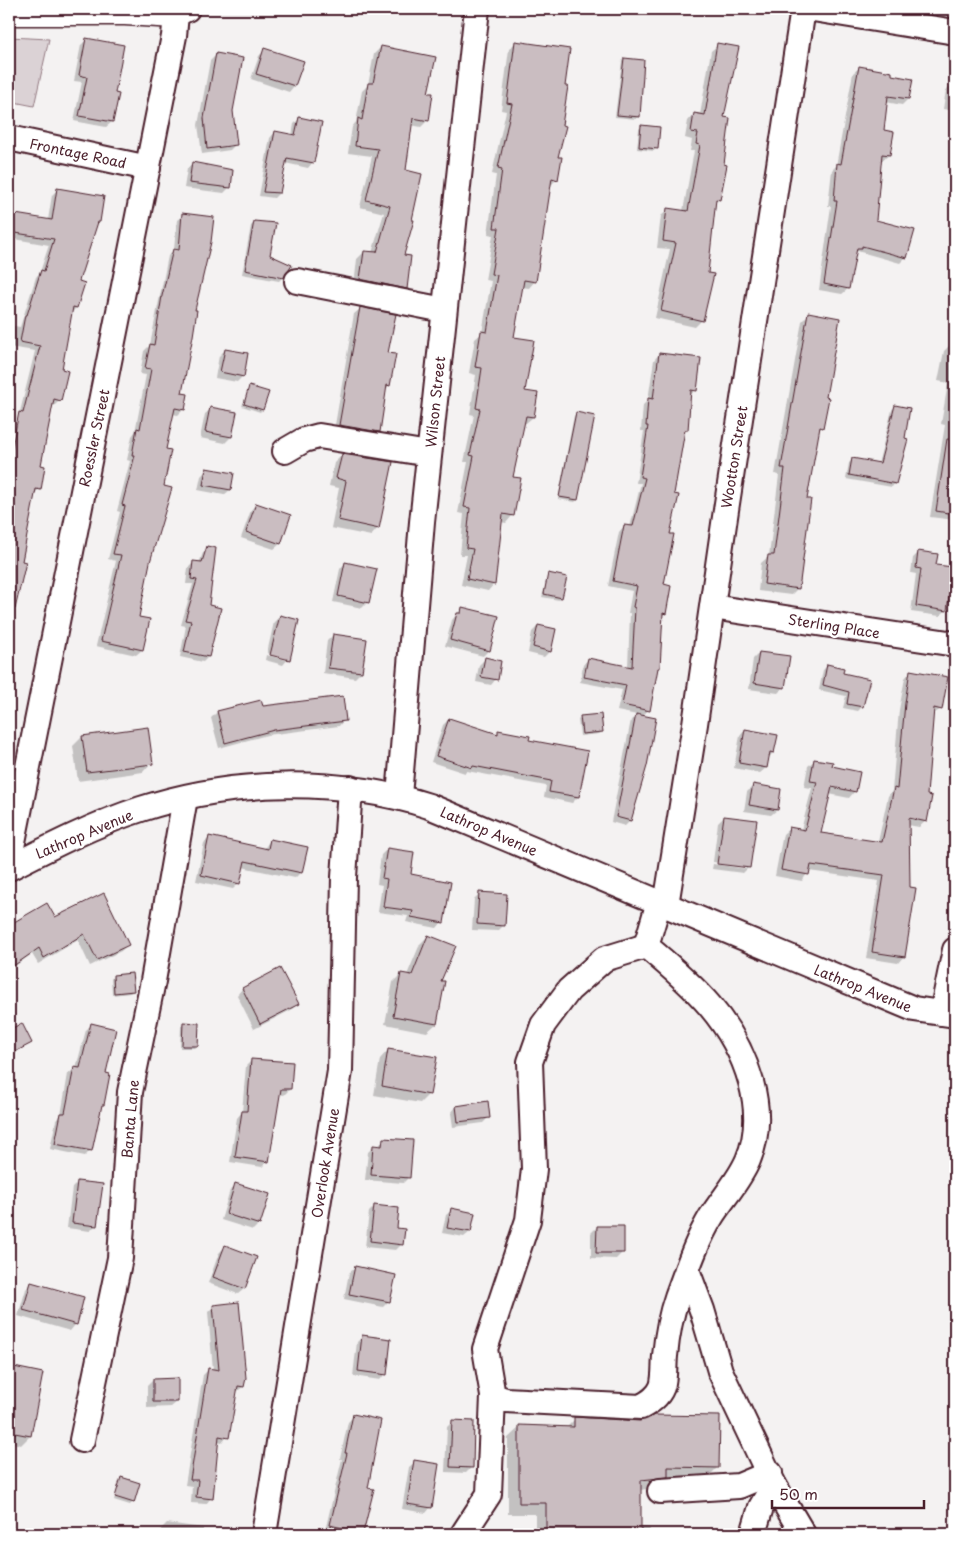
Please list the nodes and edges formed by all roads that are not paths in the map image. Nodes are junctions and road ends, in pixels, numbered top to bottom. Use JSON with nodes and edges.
{"nodes":[{"id":1,"x":477,"y":9,"type":"edge"},
{"id":2,"x":803,"y":9,"type":"edge"},
{"id":3,"x":813,"y":9,"type":"edge"},
{"id":4,"x":9,"y":11,"type":"edge"},
{"id":5,"x":181,"y":11,"type":"edge"},
{"id":6,"x":955,"y":32,"type":"edge"},
{"id":7,"x":9,"y":138,"type":"edge"},
{"id":8,"x":148,"y":168,"type":"junction"},
{"id":9,"x":297,"y":282,"type":"dead end"},
{"id":10,"x":444,"y":310,"type":"junction"},
{"id":11,"x":285,"y":451,"type":"dead end"},
{"id":12,"x":429,"y":454,"type":"junction"},
{"id":13,"x":712,"y":607,"type":"junction"},
{"id":14,"x":955,"y":644,"type":"edge"},
{"id":15,"x":350,"y":788,"type":"junction"},
{"id":16,"x":399,"y":796,"type":"junction"},
{"id":17,"x":185,"y":798,"type":"junction"},
{"id":18,"x":9,"y":862,"type":"edge"},
{"id":19,"x":9,"y":868,"type":"edge"},
{"id":20,"x":662,"y":904,"type":"junction"},
{"id":21,"x":646,"y":946,"type":"junction"},
{"id":22,"x":955,"y":950,"type":"edge"},
{"id":23,"x":949,"y":1014,"type":"edge"},
{"id":24,"x":687,"y":1270,"type":"junction"},
{"id":25,"x":493,"y":1396,"type":"junction"},
{"id":26,"x":82,"y":1440,"type":"dead end"},
{"id":27,"x":772,"y":1479,"type":"junction"},
{"id":28,"x":660,"y":1491,"type":"dead end"},
{"id":29,"x":264,"y":1534,"type":"edge"},
{"id":30,"x":463,"y":1534,"type":"edge"},
{"id":31,"x":752,"y":1534,"type":"edge"},
{"id":32,"x":803,"y":1534,"type":"edge"}],
"edges":[{"from":1,"to":10,"type":"street","name":"Wilson Street"},
{"from":2,"to":13,"type":"street","name":"Wootton Street"},
{"from":3,"to":6,"type":"street"},
{"from":4,"to":5,"type":"highway"},
{"from":5,"to":8,"type":"street","name":"Roessler Street"},
{"from":7,"to":8,"type":"street","name":"Frontage Road"},
{"from":8,"to":18,"type":"street","name":"Roessler Street"},
{"from":9,"to":10,"type":"street"},
{"from":10,"to":12,"type":"street","name":"Wilson Street"},
{"from":11,"to":12,"type":"street"},
{"from":12,"to":16,"type":"street","name":"Wilson Street"},
{"from":13,"to":14,"type":"street","name":"Sterling Place"},
{"from":13,"to":20,"type":"street","name":"Wootton Street"},
{"from":15,"to":16,"type":"street","name":"Lathrop Avenue"},
{"from":15,"to":17,"type":"street","name":"Lathrop Avenue"},
{"from":15,"to":29,"type":"street","name":"Overlook Avenue"},
{"from":16,"to":20,"type":"street","name":"Lathrop Avenue"},
{"from":17,"to":19,"type":"street","name":"Lathrop Avenue"},
{"from":17,"to":26,"type":"street","name":"Banta Lane"},
{"from":20,"to":21,"type":"street","name":"Wootton Street"},
{"from":20,"to":23,"type":"street","name":"Lathrop Avenue"},
{"from":21,"to":24,"type":"street"},
{"from":21,"to":25,"type":"street"},
{"from":22,"to":23,"type":"street"},
{"from":24,"to":25,"type":"street"},
{"from":24,"to":27,"type":"street"},
{"from":25,"to":30,"type":"street"},
{"from":27,"to":28,"type":"street"},
{"from":27,"to":31,"type":"street"},
{"from":27,"to":32,"type":"street"}]}
